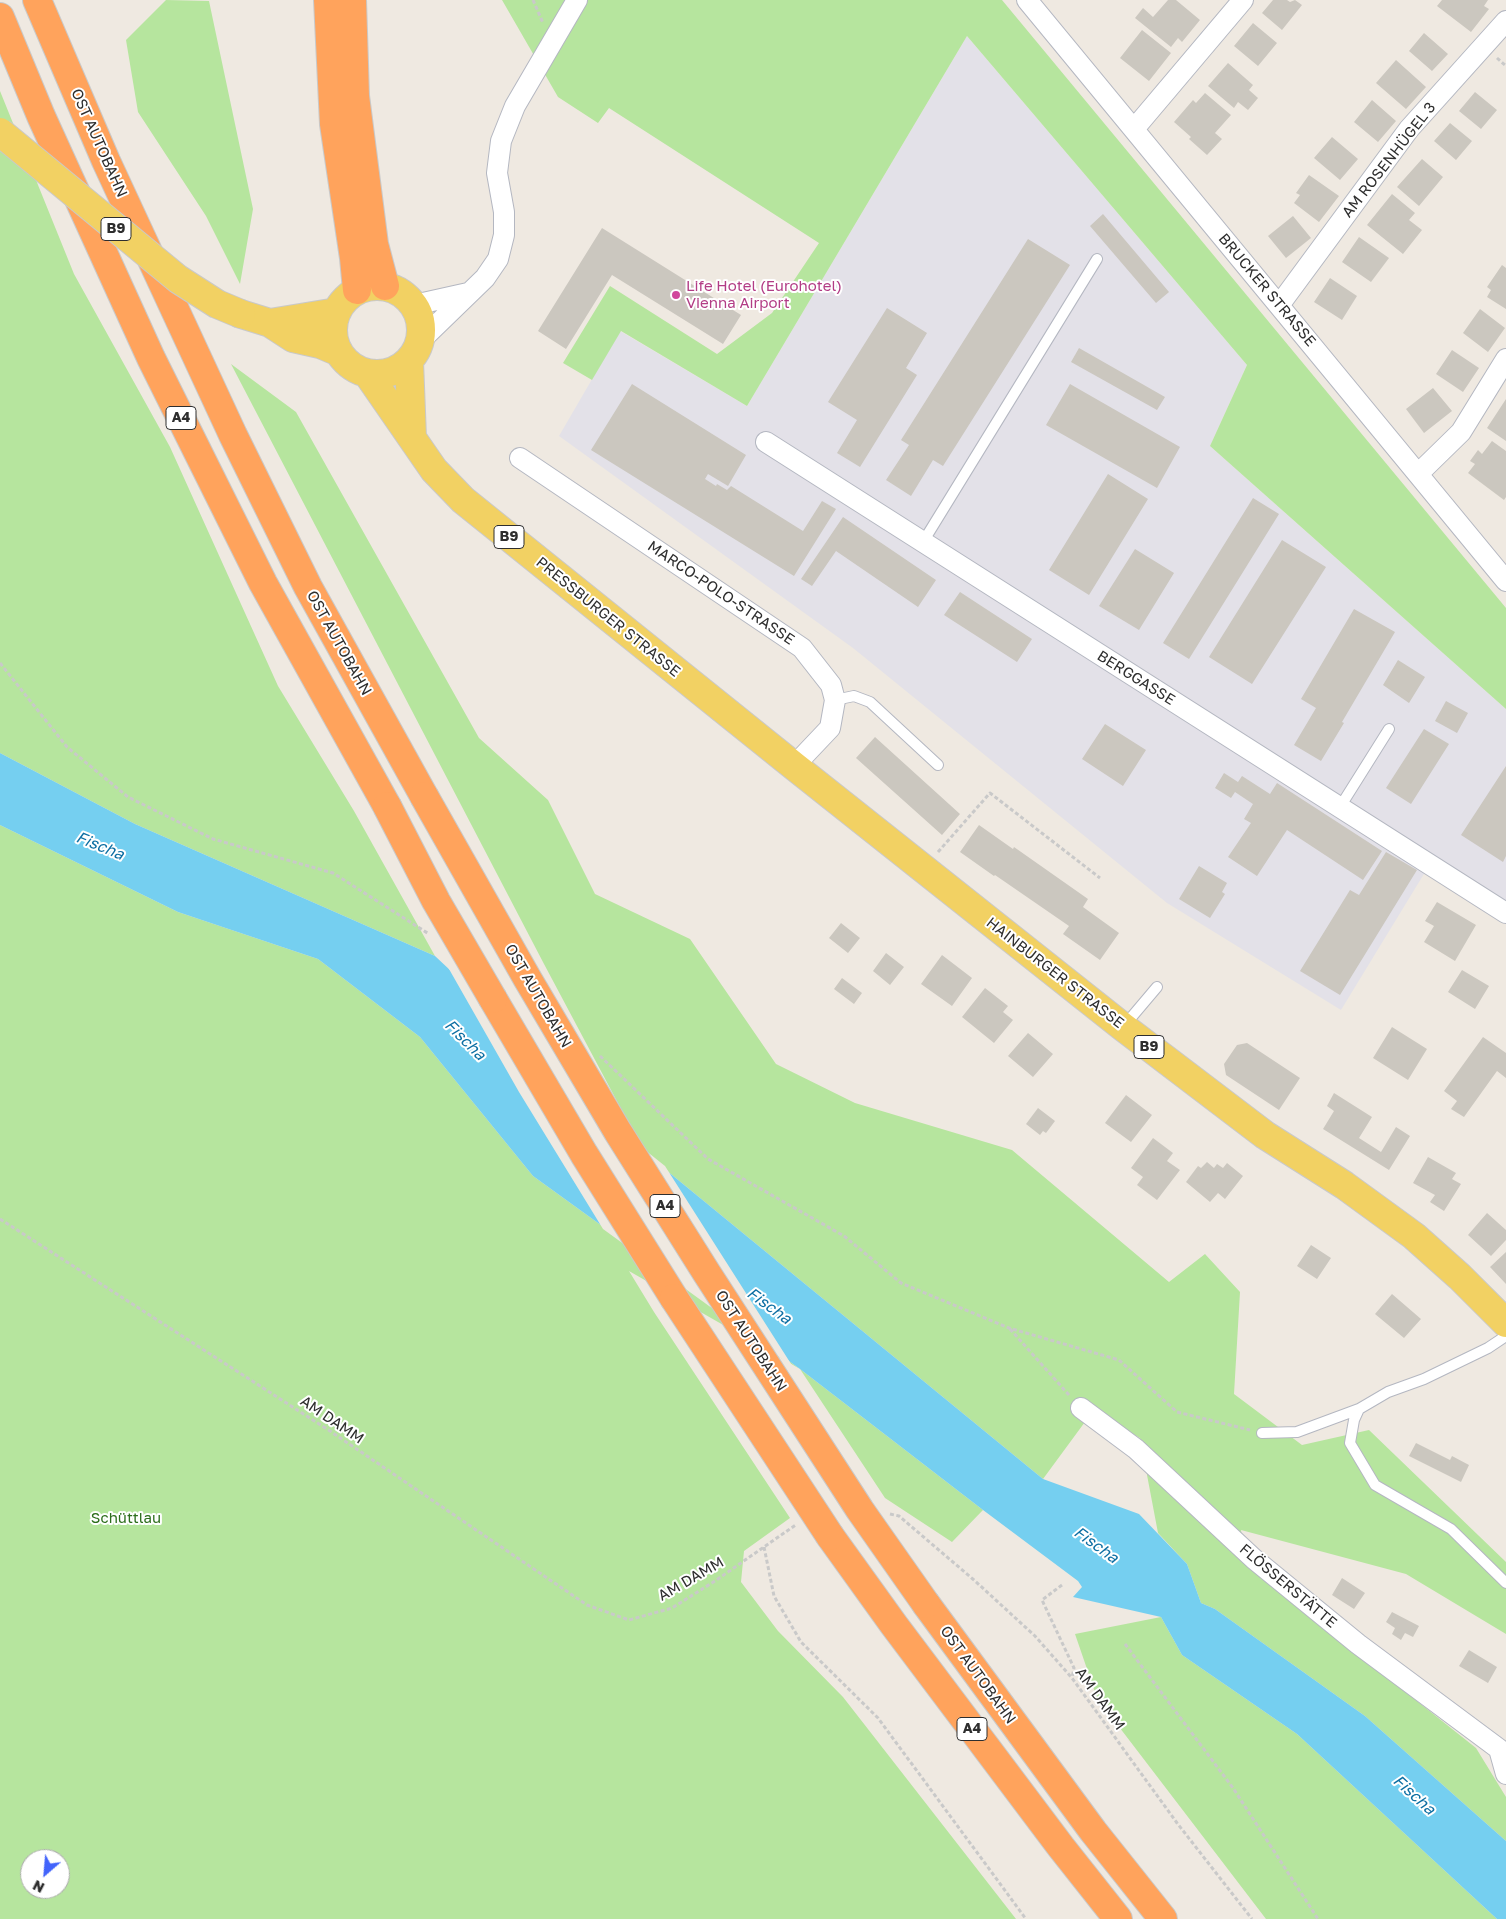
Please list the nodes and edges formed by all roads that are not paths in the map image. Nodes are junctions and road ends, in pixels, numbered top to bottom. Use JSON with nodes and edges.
{"nodes":[{"id":1,"x":38,"y":0,"type":"edge"},
{"id":2,"x":328,"y":0,"type":"edge"},
{"id":3,"x":352,"y":0,"type":"edge"},
{"id":4,"x":577,"y":0,"type":"edge"},
{"id":5,"x":1027,"y":0,"type":"edge"},
{"id":6,"x":1243,"y":0,"type":"edge"},
{"id":7,"x":0,"y":17,"type":"edge"},
{"id":8,"x":1506,"y":21,"type":"edge"},
{"id":9,"x":1134,"y":129,"type":"junction"},
{"id":10,"x":0,"y":132,"type":"edge"},
{"id":11,"x":1097,"y":259,"type":"dead end"},
{"id":12,"x":386,"y":286,"type":"junction"},
{"id":13,"x":357,"y":290,"type":"junction"},
{"id":14,"x":468,"y":293,"type":"junction"},
{"id":15,"x":1280,"y":304,"type":"junction"},
{"id":16,"x":414,"y":306,"type":"junction"},
{"id":17,"x":336,"y":312,"type":"junction"},
{"id":18,"x":270,"y":323,"type":"junction"},
{"id":19,"x":415,"y":351,"type":"junction"},
{"id":20,"x":339,"y":352,"type":"junction"},
{"id":21,"x":1506,"y":359,"type":"edge"},
{"id":22,"x":367,"y":373,"type":"junction"},
{"id":23,"x":412,"y":437,"type":"junction"},
{"id":24,"x":766,"y":442,"type":"dead end"},
{"id":25,"x":520,"y":458,"type":"dead end"},
{"id":26,"x":1418,"y":474,"type":"junction"},
{"id":27,"x":923,"y":542,"type":"junction"},
{"id":28,"x":1506,"y":581,"type":"edge"},
{"id":29,"x":835,"y":700,"type":"junction"},
{"id":30,"x":1390,"y":729,"type":"dead end"},
{"id":31,"x":938,"y":765,"type":"dead end"},
{"id":32,"x":794,"y":766,"type":"junction"},
{"id":33,"x":1340,"y":807,"type":"junction"},
{"id":34,"x":1506,"y":913,"type":"edge"},
{"id":35,"x":1157,"y":987,"type":"dead end"},
{"id":36,"x":1123,"y":1027,"type":"junction"},
{"id":37,"x":1506,"y":1323,"type":"edge"},
{"id":38,"x":1506,"y":1336,"type":"edge"},
{"id":39,"x":1081,"y":1408,"type":"road end"},
{"id":40,"x":1360,"y":1409,"type":"junction"},
{"id":41,"x":1262,"y":1433,"type":"road end"},
{"id":42,"x":1506,"y":1583,"type":"edge"},
{"id":43,"x":1503,"y":1749,"type":"edge"},
{"id":44,"x":1506,"y":1774,"type":"edge"},
{"id":45,"x":1118,"y":1919,"type":"edge"},
{"id":46,"x":1163,"y":1919,"type":"edge"}],
"edges":[{"from":1,"to":46,"type":"highway","name":"OST AUTOBAHN","number":"A4","bridge":true},
{"from":2,"to":13,"type":"highway"},
{"from":3,"to":12,"type":"highway"},
{"from":4,"to":14,"type":"street"},
{"from":5,"to":9,"type":"street","name":"BRUCKER STRASSE"},
{"from":6,"to":9,"type":"street"},
{"from":7,"to":45,"type":"highway","number":"A4","bridge":true},
{"from":8,"to":15,"type":"street","name":"AM ROSENHÜGEL 3"},
{"from":9,"to":15,"type":"street","name":"BRUCKER STRASSE"},
{"from":10,"to":18,"type":"main road","number":"B9","bridge":true},
{"from":11,"to":27,"type":"lane"},
{"from":12,"to":13,"type":"main road"},
{"from":12,"to":16,"type":"main road"},
{"from":13,"to":17,"type":"main road"},
{"from":14,"to":16,"type":"street"},
{"from":14,"to":19,"type":"street"},
{"from":15,"to":26,"type":"street","name":"BRUCKER STRASSE"},
{"from":16,"to":19,"type":"main road"},
{"from":17,"to":18,"type":"main road","number":"B9"},
{"from":17,"to":20,"type":"main road"},
{"from":18,"to":20,"type":"main road","number":"B9"},
{"from":19,"to":22,"type":"main road"},
{"from":19,"to":23,"type":"main road"},
{"from":20,"to":22,"type":"main road","number":"B9"},
{"from":21,"to":26,"type":"street"},
{"from":22,"to":23,"type":"main road","name":"PRESSBURGER STRASSE","number":"B9"},
{"from":23,"to":32,"type":"main road","name":"PRESSBURGER STRASSE","number":"B9"},
{"from":24,"to":27,"type":"street","name":"BERGGASSE"},
{"from":25,"to":29,"type":"street","name":"MARCO-POLO-STRASSE"},
{"from":26,"to":28,"type":"street","name":"BRUCKER STRASSE"},
{"from":27,"to":33,"type":"street","name":"BERGGASSE"},
{"from":29,"to":31,"type":"lane"},
{"from":29,"to":32,"type":"street"},
{"from":30,"to":33,"type":"lane"},
{"from":32,"to":36,"type":"main road","name":"HAINBURGER STRASSE","number":"B9"},
{"from":33,"to":34,"type":"street","name":"BERGGASSE"},
{"from":35,"to":36,"type":"lane"},
{"from":36,"to":37,"type":"main road","name":"HAINBURGER STRASSE","number":"B9"},
{"from":38,"to":40,"type":"lane"},
{"from":39,"to":43,"type":"street","name":"FLÖSSERSTÄTTE"},
{"from":40,"to":41,"type":"lane"},
{"from":40,"to":42,"type":"lane"},
{"from":43,"to":44,"type":"street"}]}
